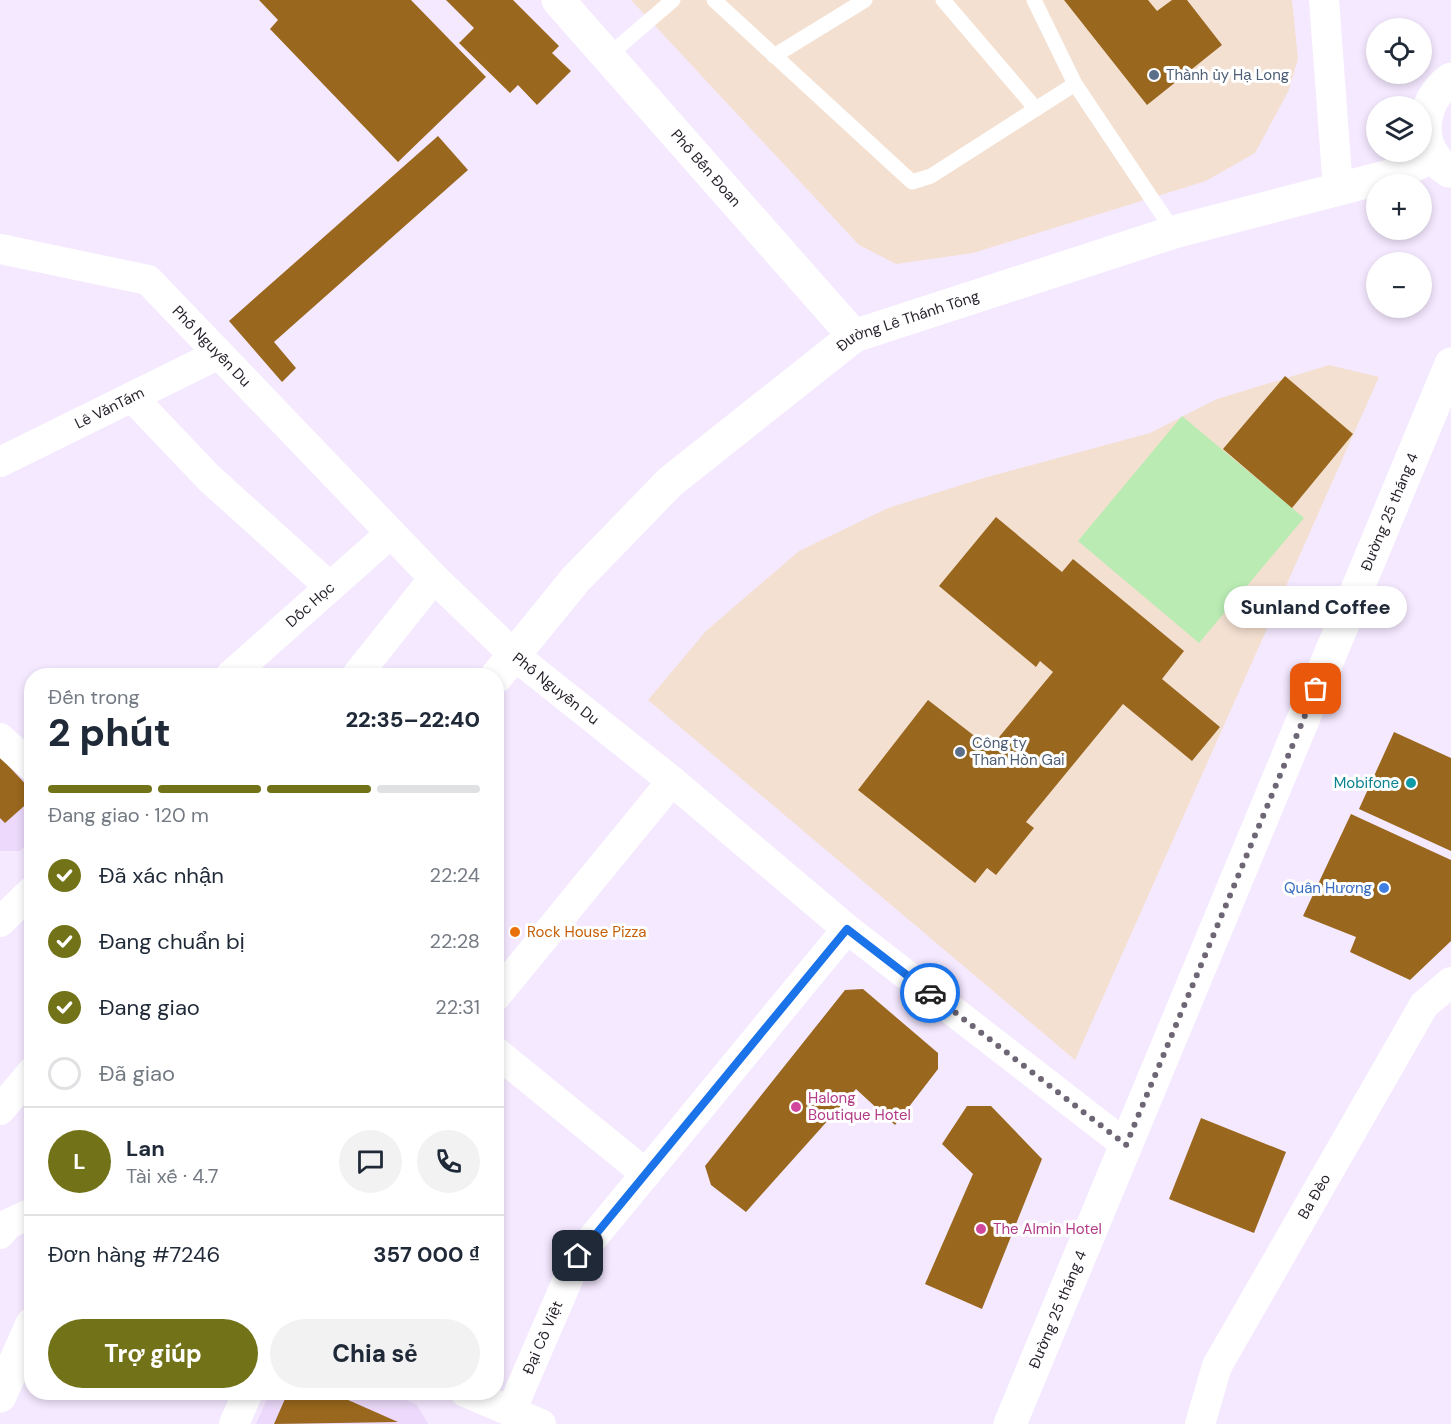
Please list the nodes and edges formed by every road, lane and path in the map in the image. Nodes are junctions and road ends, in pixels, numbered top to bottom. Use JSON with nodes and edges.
{"nodes":[{"id":1,"x":558,"y":0,"type":"edge"},
{"id":2,"x":672,"y":0,"type":"edge"},
{"id":3,"x":714,"y":0,"type":"edge"},
{"id":4,"x":864,"y":0,"type":"edge"},
{"id":5,"x":943,"y":0,"type":"edge"},
{"id":6,"x":1034,"y":0,"type":"edge"},
{"id":7,"x":1324,"y":0,"type":"edge"},
{"id":8,"x":774,"y":56,"type":"junction"},
{"id":9,"x":608,"y":57,"type":"junction"},
{"id":10,"x":1451,"y":79,"type":"edge"},
{"id":11,"x":1075,"y":84,"type":"junction"},
{"id":12,"x":1036,"y":109,"type":"junction"},
{"id":13,"x":1442,"y":164,"type":"edge"},
{"id":14,"x":1338,"y":189,"type":"junction"},
{"id":15,"x":1174,"y":232,"type":"junction"},
{"id":16,"x":0,"y":249,"type":"edge"},
{"id":17,"x":854,"y":336,"type":"junction"},
{"id":18,"x":219,"y":354,"type":"junction"},
{"id":19,"x":1451,"y":364,"type":"edge"},
{"id":20,"x":132,"y":396,"type":"junction"},
{"id":21,"x":0,"y":462,"type":"edge"},
{"id":22,"x":391,"y":533,"type":"junction"},
{"id":23,"x":434,"y":578,"type":"junction"},
{"id":24,"x":330,"y":587,"type":"junction"},
{"id":25,"x":506,"y":667,"type":"edge"},
{"id":26,"x":239,"y":668,"type":"edge"},
{"id":27,"x":363,"y":668,"type":"edge"},
{"id":28,"x":0,"y":738,"type":"edge"},
{"id":29,"x":24,"y":760,"type":"edge"},
{"id":30,"x":672,"y":781,"type":"junction"},
{"id":31,"x":24,"y":898,"type":"edge"},
{"id":32,"x":0,"y":921,"type":"edge"},
{"id":33,"x":847,"y":929,"type":"junction"},
{"id":34,"x":1451,"y":982,"type":"edge"},
{"id":35,"x":504,"y":986,"type":"edge"},
{"id":36,"x":504,"y":1059,"type":"edge"},
{"id":37,"x":24,"y":1082,"type":"edge"},
{"id":38,"x":0,"y":1110,"type":"edge"},
{"id":39,"x":1126,"y":1145,"type":"junction"},
{"id":40,"x":646,"y":1174,"type":"junction"},
{"id":41,"x":24,"y":1217,"type":"edge"},
{"id":42,"x":0,"y":1234,"type":"edge"},
{"id":43,"x":24,"y":1342,"type":"edge"},
{"id":44,"x":0,"y":1396,"type":"edge"},
{"id":45,"x":244,"y":1400,"type":"edge"},
{"id":46,"x":483,"y":1400,"type":"edge"},
{"id":47,"x":511,"y":1412,"type":"junction"},
{"id":48,"x":234,"y":1424,"type":"edge"},
{"id":49,"x":541,"y":1424,"type":"edge"},
{"id":50,"x":1010,"y":1424,"type":"edge"},
{"id":51,"x":1200,"y":1424,"type":"edge"}],
"edges":[{"from":1,"to":9,"type":"street","name":"Phố Bến Đoan"},
{"from":2,"to":9,"type":"lane"},
{"from":3,"to":8,"type":"lane"},
{"from":4,"to":8,"type":"lane"},
{"from":5,"to":12,"type":"lane"},
{"from":6,"to":11,"type":"lane"},
{"from":7,"to":14,"type":"street"},
{"from":8,"to":12,"type":"lane"},
{"from":9,"to":17,"type":"street","name":"Phố Bến Đoan"},
{"from":10,"to":13,"type":"street"},
{"from":11,"to":12,"type":"lane"},
{"from":11,"to":15,"type":"lane"},
{"from":13,"to":14,"type":"street","name":"Đường Lê Thánh Tông"},
{"from":14,"to":15,"type":"street","name":"Đường Lê Thánh Tông"},
{"from":15,"to":17,"type":"street","name":"Đường Lê Thánh Tông"},
{"from":16,"to":18,"type":"street","name":"Phố Nguyễn Du"},
{"from":17,"to":25,"type":"street","name":"Đường Lê Thánh Tông"},
{"from":18,"to":20,"type":"street","name":"Lê VănTám"},
{"from":18,"to":22,"type":"street","name":"Phố Nguyễn Du"},
{"from":19,"to":39,"type":"street","name":"Đường 25 tháng 4"},
{"from":20,"to":21,"type":"street","name":"Lê VănTám"},
{"from":20,"to":24,"type":"street"},
{"from":22,"to":23,"type":"street","name":"Phố Nguyễn Du"},
{"from":22,"to":24,"type":"street","name":"Dốc Học"},
{"from":23,"to":25,"type":"street","name":"Phố Nguyễn Du"},
{"from":23,"to":27,"type":"street"},
{"from":24,"to":26,"type":"street","name":"Dốc Học"},
{"from":25,"to":30,"type":"street","name":"Phố Nguyễn Du"},
{"from":28,"to":29,"type":"street"},
{"from":30,"to":33,"type":"street","name":"Phố Nguyễn Du"},
{"from":30,"to":35,"type":"street"},
{"from":31,"to":32,"type":"street"},
{"from":33,"to":39,"type":"street","name":"Phố Nguyễn Du"},
{"from":33,"to":40,"type":"street","name":"Đại Cồ Việt"},
{"from":34,"to":51,"type":"street","name":"Ba Đèo"},
{"from":36,"to":40,"type":"street"},
{"from":37,"to":38,"type":"street"},
{"from":39,"to":50,"type":"street","name":"Đường 25 tháng 4"},
{"from":40,"to":47,"type":"street","name":"Đại Cồ Việt"},
{"from":41,"to":42,"type":"street"},
{"from":43,"to":44,"type":"street"},
{"from":45,"to":48,"type":"street"},
{"from":46,"to":47,"type":"street"},
{"from":47,"to":49,"type":"street"}]}
